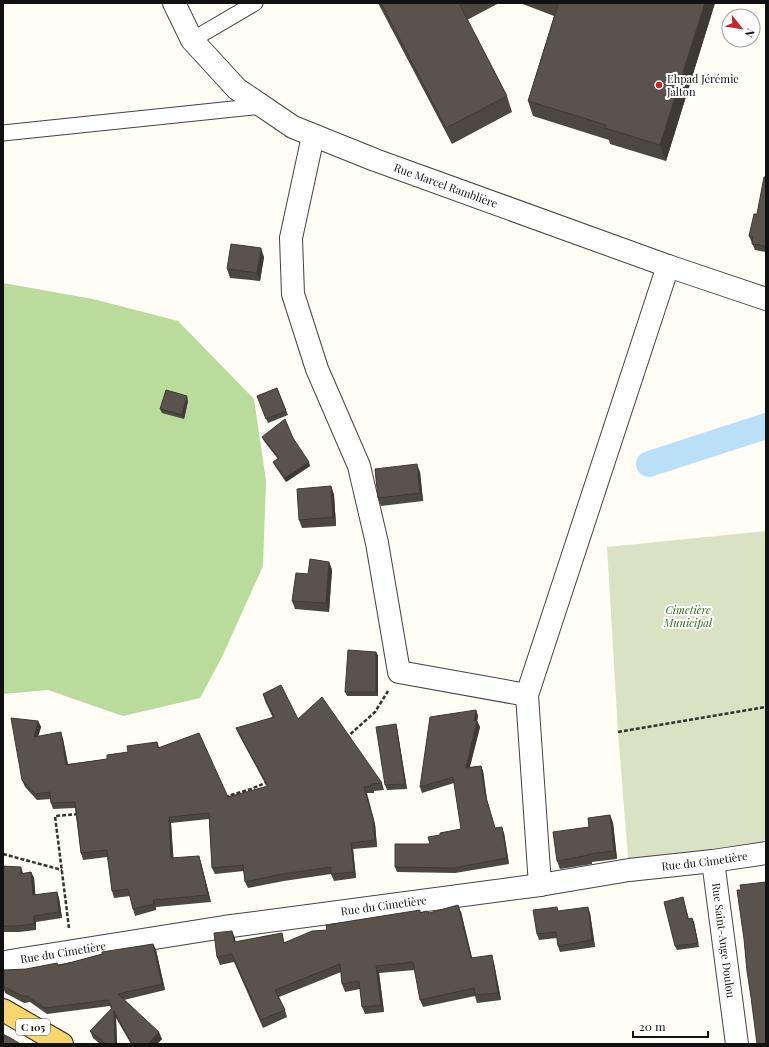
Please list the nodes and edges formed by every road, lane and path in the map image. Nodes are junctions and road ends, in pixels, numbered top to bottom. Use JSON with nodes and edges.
{"nodes":[{"id":1,"x":174,"y":3,"type":"edge"},
{"id":2,"x":255,"y":3,"type":"edge"},
{"id":3,"x":192,"y":40,"type":"junction"},
{"id":4,"x":262,"y":106,"type":"junction"},
{"id":5,"x":3,"y":133,"type":"edge"},
{"id":6,"x":313,"y":136,"type":"junction"},
{"id":7,"x":668,"y":266,"type":"junction"},
{"id":8,"x":766,"y":299,"type":"edge"},
{"id":9,"x":399,"y":672,"type":"junction"},
{"id":10,"x":527,"y":695,"type":"junction"},
{"id":11,"x":766,"y":707,"type":"edge"},
{"id":12,"x":618,"y":732,"type":"dead end"},
{"id":13,"x":344,"y":739,"type":"edge"},
{"id":14,"x":272,"y":780,"type":"edge"},
{"id":15,"x":222,"y":797,"type":"edge"},
{"id":16,"x":85,"y":813,"type":"edge"},
{"id":17,"x":766,"y":853,"type":"edge"},
{"id":18,"x":3,"y":854,"type":"edge"},
{"id":19,"x":713,"y":861,"type":"junction"},
{"id":20,"x":62,"y":870,"type":"junction"},
{"id":21,"x":540,"y":884,"type":"junction"},
{"id":22,"x":72,"y":951,"type":"junction"},
{"id":23,"x":3,"y":963,"type":"edge"},
{"id":24,"x":3,"y":1010,"type":"edge"},
{"id":25,"x":62,"y":1044,"type":"edge"},
{"id":26,"x":737,"y":1044,"type":"edge"}],
"edges":[{"from":1,"to":3,"type":"street","name":"Rue Marcel Ramblière"},
{"from":2,"to":3,"type":"lane"},
{"from":3,"to":4,"type":"street","name":"Rue Marcel Ramblière"},
{"from":4,"to":5,"type":"lane"},
{"from":4,"to":6,"type":"street","name":"Rue Marcel Ramblière"},
{"from":6,"to":7,"type":"street","name":"Rue Marcel Ramblière"},
{"from":6,"to":9,"type":"street"},
{"from":7,"to":8,"type":"street","name":"Rue Marcel Ramblière"},
{"from":7,"to":10,"type":"street"},
{"from":9,"to":10,"type":"street"},
{"from":9,"to":13,"type":"path"},
{"from":10,"to":21,"type":"street"},
{"from":11,"to":12,"type":"path"},
{"from":14,"to":15,"type":"path"},
{"from":16,"to":20,"type":"path"},
{"from":17,"to":19,"type":"street","name":"Rue du Cimetière"},
{"from":18,"to":20,"type":"path"},
{"from":19,"to":21,"type":"street","name":"Rue du Cimetière"},
{"from":19,"to":26,"type":"street","name":"Rue Saint-Ange Doulou"},
{"from":20,"to":22,"type":"path"},
{"from":21,"to":22,"type":"street","name":"Rue du Cimetière"},
{"from":22,"to":23,"type":"street","name":"Rue du Cimetière"},
{"from":24,"to":25,"type":"main road","number":"C 105"}]}
